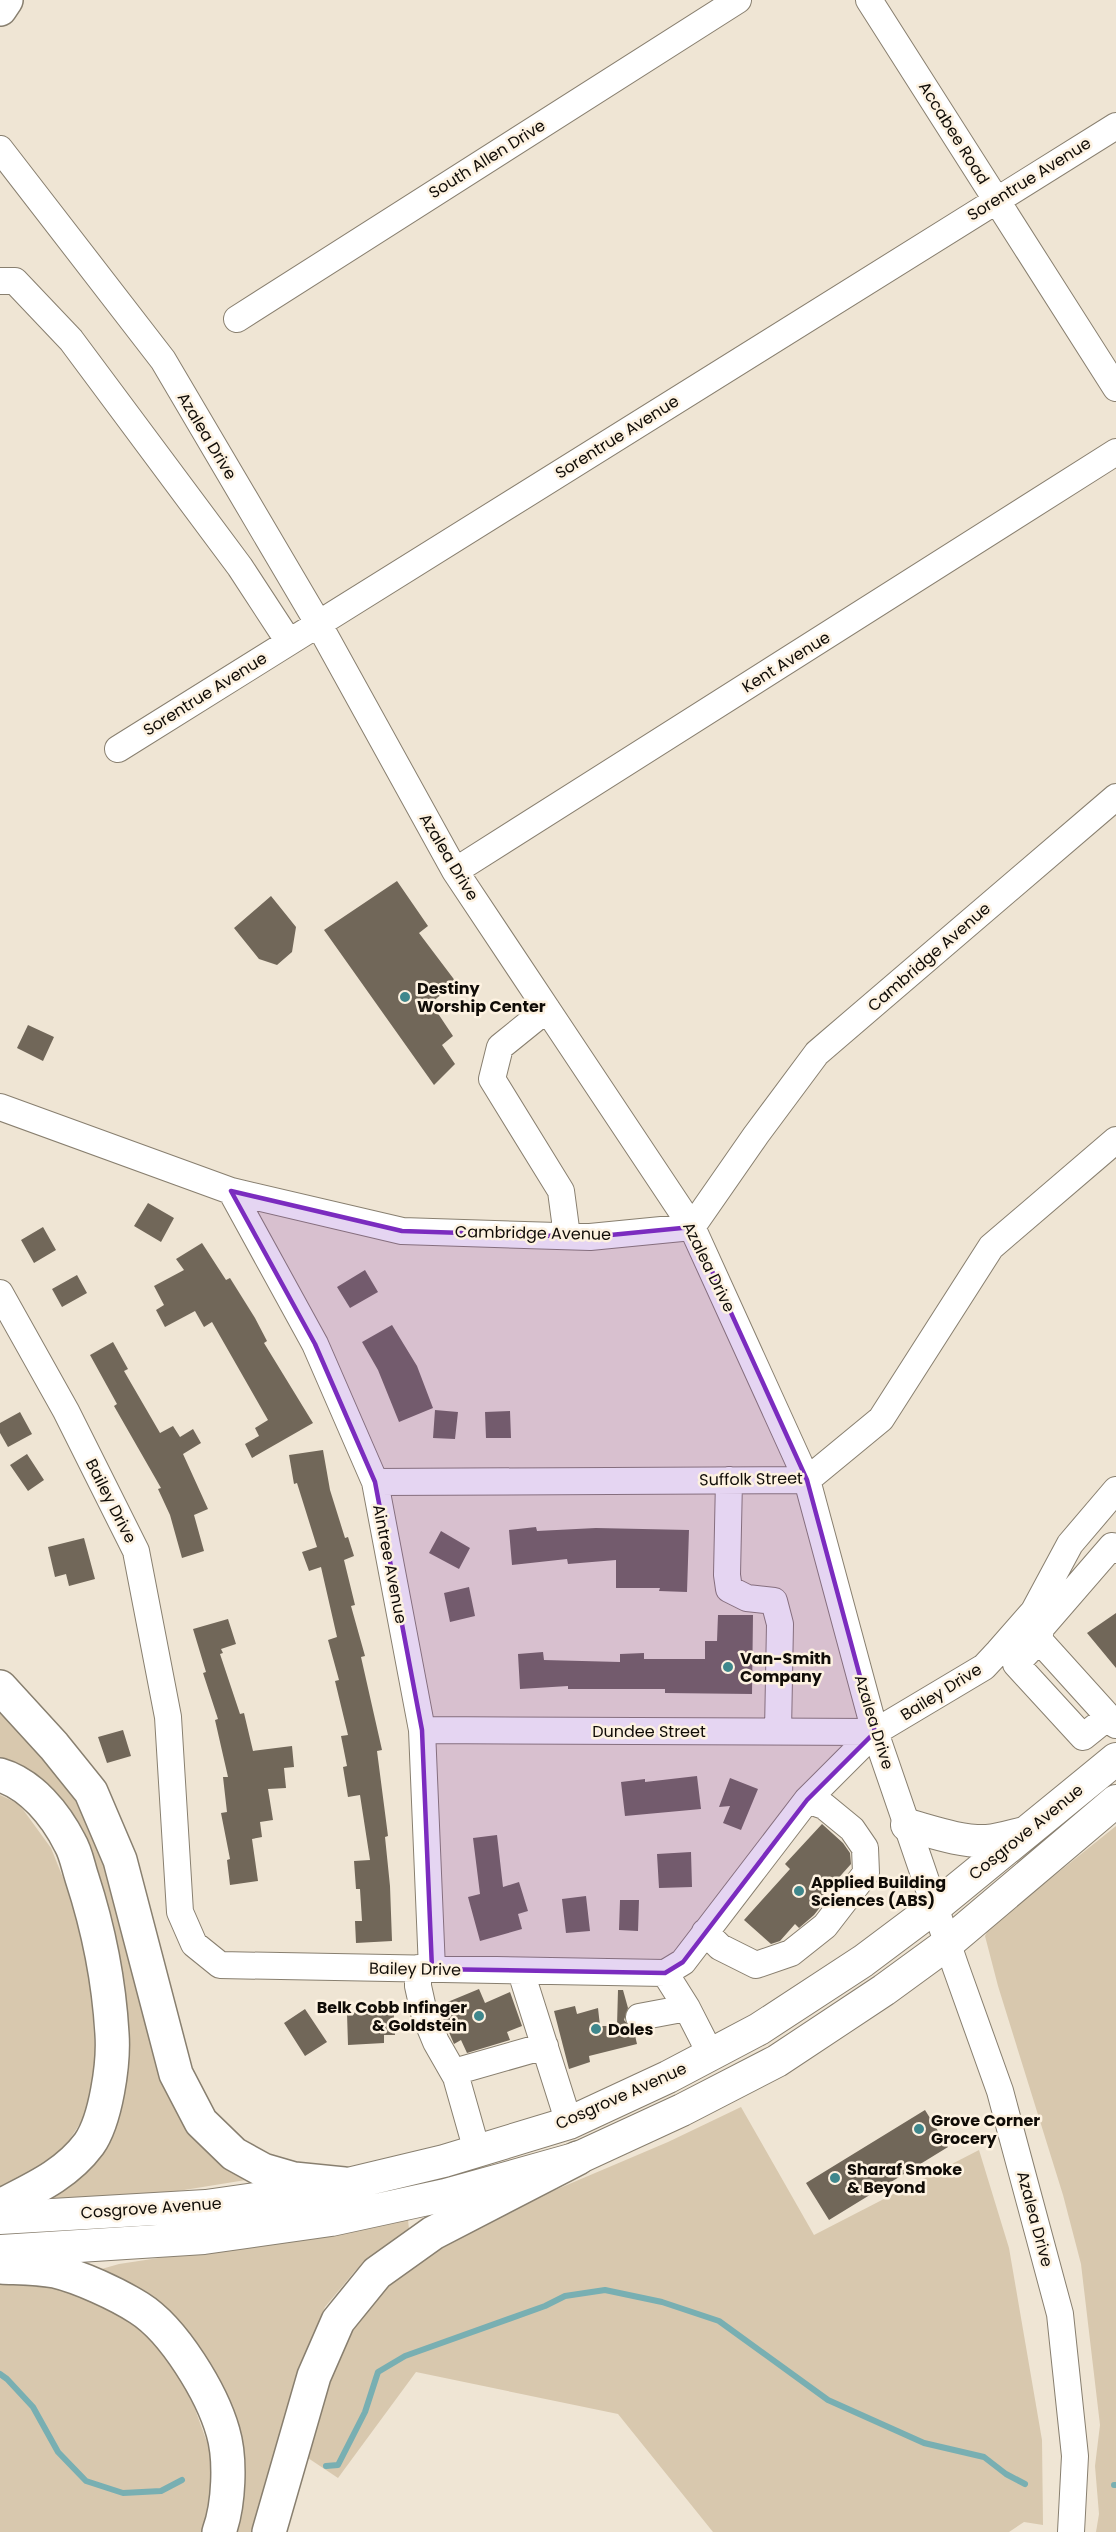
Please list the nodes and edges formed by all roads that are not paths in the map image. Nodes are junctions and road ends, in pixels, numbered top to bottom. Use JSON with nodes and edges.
{"nodes":[{"id":1,"x":6,"y":0,"type":"edge"},
{"id":2,"x":738,"y":0,"type":"edge"},
{"id":3,"x":869,"y":0,"type":"edge"},
{"id":4,"x":0,"y":9,"type":"edge"},
{"id":5,"x":1116,"y":126,"type":"edge"},
{"id":6,"x":0,"y":150,"type":"edge"},
{"id":7,"x":996,"y":200,"type":"junction"},
{"id":8,"x":7,"y":281,"type":"edge"},
{"id":9,"x":237,"y":319,"type":"dead end"},
{"id":10,"x":1116,"y":388,"type":"edge"},
{"id":11,"x":1116,"y":452,"type":"edge"},
{"id":12,"x":318,"y":623,"type":"junction"},
{"id":13,"x":289,"y":642,"type":"junction"},
{"id":14,"x":118,"y":749,"type":"dead end"},
{"id":15,"x":1116,"y":797,"type":"edge"},
{"id":16,"x":455,"y":871,"type":"junction"},
{"id":17,"x":547,"y":1009,"type":"junction"},
{"id":18,"x":0,"y":1107,"type":"edge"},
{"id":19,"x":1116,"y":1140,"type":"edge"},
{"id":20,"x":231,"y":1191,"type":"junction"},
{"id":21,"x":692,"y":1227,"type":"junction"},
{"id":22,"x":567,"y":1236,"type":"junction"},
{"id":23,"x":0,"y":1293,"type":"edge"},
{"id":24,"x":729,"y":1480,"type":"junction"},
{"id":25,"x":807,"y":1480,"type":"junction"},
{"id":26,"x":375,"y":1482,"type":"junction"},
{"id":27,"x":1116,"y":1490,"type":"edge"},
{"id":28,"x":1088,"y":1523,"type":"junction"},
{"id":29,"x":1114,"y":1548,"type":"edge"},
{"id":30,"x":1039,"y":1640,"type":"junction"},
{"id":31,"x":1007,"y":1658,"type":"junction"},
{"id":32,"x":0,"y":1687,"type":"edge"},
{"id":33,"x":1112,"y":1721,"type":"edge"},
{"id":34,"x":422,"y":1730,"type":"junction"},
{"id":35,"x":778,"y":1731,"type":"junction"},
{"id":36,"x":875,"y":1732,"type":"junction"},
{"id":37,"x":1116,"y":1759,"type":"edge"},
{"id":38,"x":0,"y":1776,"type":"edge"},
{"id":39,"x":807,"y":1800,"type":"junction"},
{"id":40,"x":1116,"y":1801,"type":"edge"},
{"id":41,"x":907,"y":1825,"type":"junction"},
{"id":42,"x":1025,"y":1833,"type":"junction"},
{"id":43,"x":934,"y":1906,"type":"junction"},
{"id":44,"x":705,"y":1932,"type":"junction"},
{"id":45,"x":947,"y":1944,"type":"junction"},
{"id":46,"x":425,"y":1968,"type":"junction"},
{"id":47,"x":522,"y":1972,"type":"junction"},
{"id":48,"x":665,"y":1973,"type":"junction"},
{"id":49,"x":687,"y":2008,"type":"junction"},
{"id":50,"x":639,"y":2017,"type":"dead end"},
{"id":51,"x":545,"y":2046,"type":"junction"},
{"id":52,"x":711,"y":2055,"type":"junction"},
{"id":53,"x":454,"y":2073,"type":"junction"},
{"id":54,"x":569,"y":2123,"type":"junction"},
{"id":55,"x":477,"y":2151,"type":"junction"},
{"id":56,"x":578,"y":2158,"type":"junction"},
{"id":57,"x":344,"y":2184,"type":"junction"},
{"id":58,"x":0,"y":2206,"type":"edge"},
{"id":59,"x":0,"y":2218,"type":"edge"},
{"id":60,"x":0,"y":2251,"type":"edge"},
{"id":61,"x":0,"y":2267,"type":"edge"},
{"id":62,"x":219,"y":2532,"type":"edge"},
{"id":63,"x":269,"y":2532,"type":"edge"},
{"id":64,"x":1071,"y":2532,"type":"edge"}],
"edges":[{"from":1,"to":4,"type":"highway"},
{"from":2,"to":9,"type":"street","name":"South Allen Drive"},
{"from":3,"to":7,"type":"street","name":"Accabee Road"},
{"from":5,"to":7,"type":"street","name":"Sorentrue Avenue"},
{"from":6,"to":12,"type":"street","name":"Azalea Drive"},
{"from":7,"to":10,"type":"street","name":"Accabee Road"},
{"from":7,"to":12,"type":"street","name":"Sorentrue Avenue"},
{"from":8,"to":13,"type":"street"},
{"from":11,"to":16,"type":"street","name":"Kent Avenue"},
{"from":12,"to":13,"type":"street","name":"Sorentrue Avenue"},
{"from":12,"to":16,"type":"street","name":"Azalea Drive"},
{"from":13,"to":14,"type":"street","name":"Sorentrue Avenue"},
{"from":15,"to":21,"type":"street","name":"Cambridge Avenue"},
{"from":16,"to":17,"type":"street","name":"Azalea Drive"},
{"from":17,"to":21,"type":"street","name":"Azalea Drive"},
{"from":17,"to":22,"type":"street"},
{"from":18,"to":20,"type":"street","name":"Cambridge Avenue"},
{"from":19,"to":25,"type":"street","name":"Suffolk Street"},
{"from":20,"to":22,"type":"street","name":"Cambridge Avenue"},
{"from":20,"to":26,"type":"street","name":"Aintree Avenue"},
{"from":21,"to":22,"type":"street","name":"Cambridge Avenue"},
{"from":21,"to":25,"type":"street","name":"Azalea Drive"},
{"from":23,"to":46,"type":"street","name":"Bailey Drive"},
{"from":24,"to":25,"type":"street","name":"Suffolk Street"},
{"from":24,"to":26,"type":"street","name":"Suffolk Street"},
{"from":24,"to":35,"type":"street"},
{"from":25,"to":36,"type":"street","name":"Azalea Drive"},
{"from":26,"to":34,"type":"street","name":"Aintree Avenue"},
{"from":27,"to":28,"type":"street","name":"Bailey Drive"},
{"from":28,"to":29,"type":"street"},
{"from":28,"to":31,"type":"street","name":"Bailey Drive"},
{"from":29,"to":30,"type":"street"},
{"from":30,"to":31,"type":"street"},
{"from":30,"to":33,"type":"street"},
{"from":31,"to":33,"type":"street"},
{"from":31,"to":36,"type":"street","name":"Bailey Drive"},
{"from":32,"to":57,"type":"highway"},
{"from":34,"to":35,"type":"street","name":"Dundee Street"},
{"from":34,"to":46,"type":"street","name":"Aintree Avenue"},
{"from":35,"to":36,"type":"street","name":"Dundee Street"},
{"from":36,"to":39,"type":"street","name":"Bailey Drive"},
{"from":36,"to":41,"type":"street","name":"Azalea Drive"},
{"from":37,"to":42,"type":"main road","name":"Cosgrove Avenue"},
{"from":38,"to":58,"type":"highway"},
{"from":39,"to":44,"type":"street","name":"Bailey Drive"},
{"from":39,"to":44,"type":"street"},
{"from":40,"to":45,"type":"main road","name":"Cosgrove Avenue"},
{"from":41,"to":42,"type":"main road"},
{"from":41,"to":43,"type":"street","name":"Azalea Drive"},
{"from":42,"to":43,"type":"main road","name":"Cosgrove Avenue"},
{"from":43,"to":45,"type":"street","name":"Azalea Drive"},
{"from":43,"to":52,"type":"main road","name":"Cosgrove Avenue"},
{"from":44,"to":48,"type":"street","name":"Bailey Drive"},
{"from":45,"to":56,"type":"main road","name":"Cosgrove Avenue"},
{"from":45,"to":64,"type":"street","name":"Azalea Drive"},
{"from":46,"to":47,"type":"street","name":"Bailey Drive"},
{"from":46,"to":53,"type":"street","name":"Aintree Avenue"},
{"from":47,"to":48,"type":"street","name":"Bailey Drive"},
{"from":47,"to":51,"type":"street"},
{"from":48,"to":49,"type":"street"},
{"from":49,"to":50,"type":"street"},
{"from":49,"to":52,"type":"street"},
{"from":51,"to":53,"type":"street"},
{"from":51,"to":54,"type":"street"},
{"from":52,"to":54,"type":"main road","name":"Cosgrove Avenue"},
{"from":53,"to":55,"type":"street","name":"Aintree Avenue"},
{"from":54,"to":55,"type":"main road","name":"Cosgrove Avenue"},
{"from":55,"to":57,"type":"main road","name":"Cosgrove Avenue"},
{"from":56,"to":60,"type":"main road","name":"Cosgrove Avenue"},
{"from":56,"to":63,"type":"highway"},
{"from":57,"to":59,"type":"main road","name":"Cosgrove Avenue"},
{"from":61,"to":62,"type":"highway"}]}
